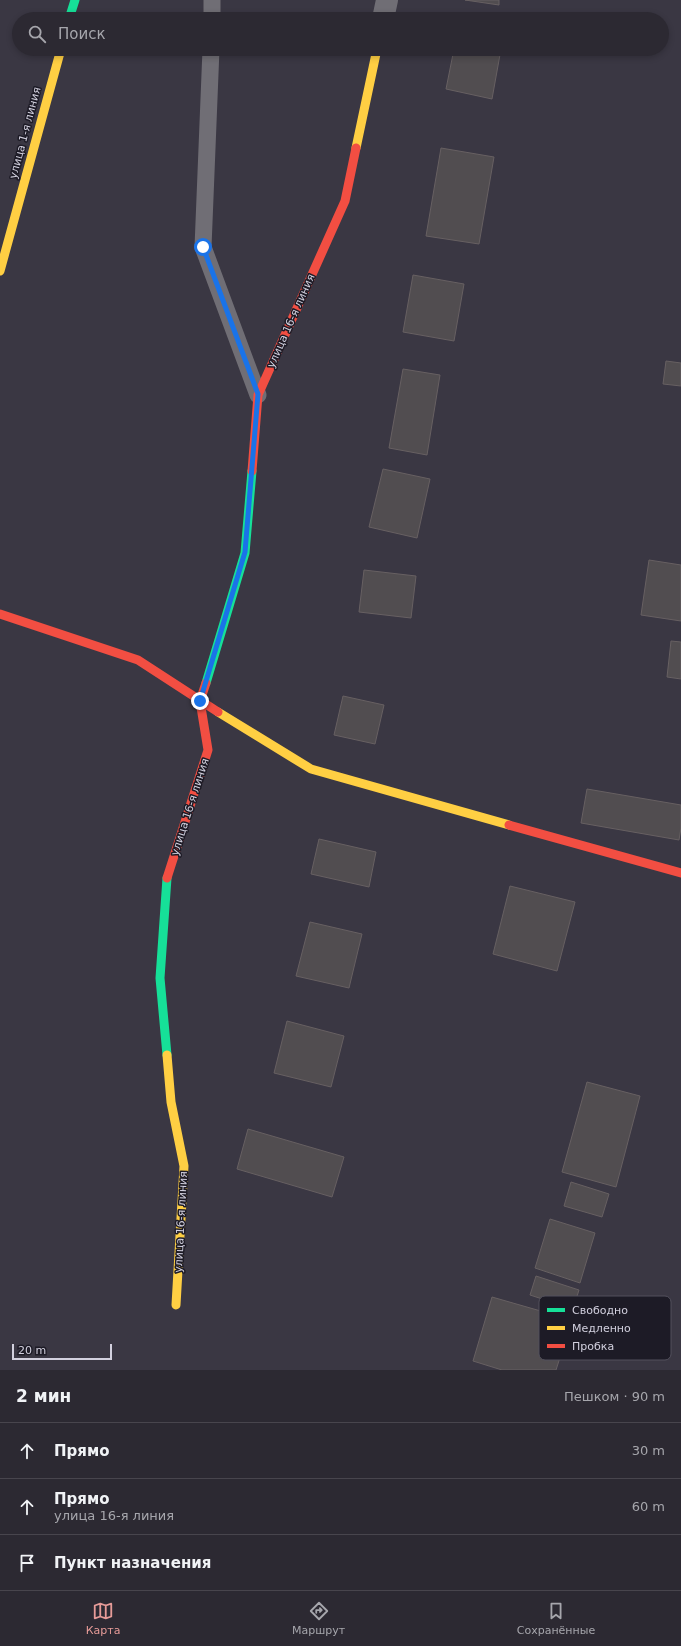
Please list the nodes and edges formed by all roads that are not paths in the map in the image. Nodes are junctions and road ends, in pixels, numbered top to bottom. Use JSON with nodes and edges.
{"nodes":[{"id":1,"x":75,"y":0,"type":"edge"},
{"id":2,"x":212,"y":0,"type":"edge"},
{"id":3,"x":387,"y":0,"type":"edge"},
{"id":4,"x":71,"y":12,"type":"edge"},
{"id":5,"x":212,"y":12,"type":"edge"},
{"id":6,"x":384,"y":12,"type":"edge"},
{"id":7,"x":59,"y":56,"type":"edge"},
{"id":8,"x":211,"y":56,"type":"edge"},
{"id":9,"x":376,"y":56,"type":"edge"},
{"id":10,"x":0,"y":271,"type":"edge"},
{"id":11,"x":258,"y":394,"type":"junction"},
{"id":12,"x":0,"y":614,"type":"edge"},
{"id":13,"x":200,"y":701,"type":"junction"},
{"id":14,"x":681,"y":873,"type":"edge"},
{"id":15,"x":176,"y":1305,"type":"dead end"}],
"edges":[{"from":1,"to":4,"type":"street"},
{"from":2,"to":5,"type":"lane"},
{"from":3,"to":6,"type":"street"},
{"from":7,"to":10,"type":"street","name":"улица 1-я линия"},
{"from":8,"to":11,"type":"lane"},
{"from":9,"to":11,"type":"street","name":"улица 16-я линия"},
{"from":11,"to":13,"type":"street","name":"улица 16-я линия"},
{"from":12,"to":13,"type":"street"},
{"from":13,"to":14,"type":"street"},
{"from":13,"to":15,"type":"street","name":"улица 16-я линия"}]}
